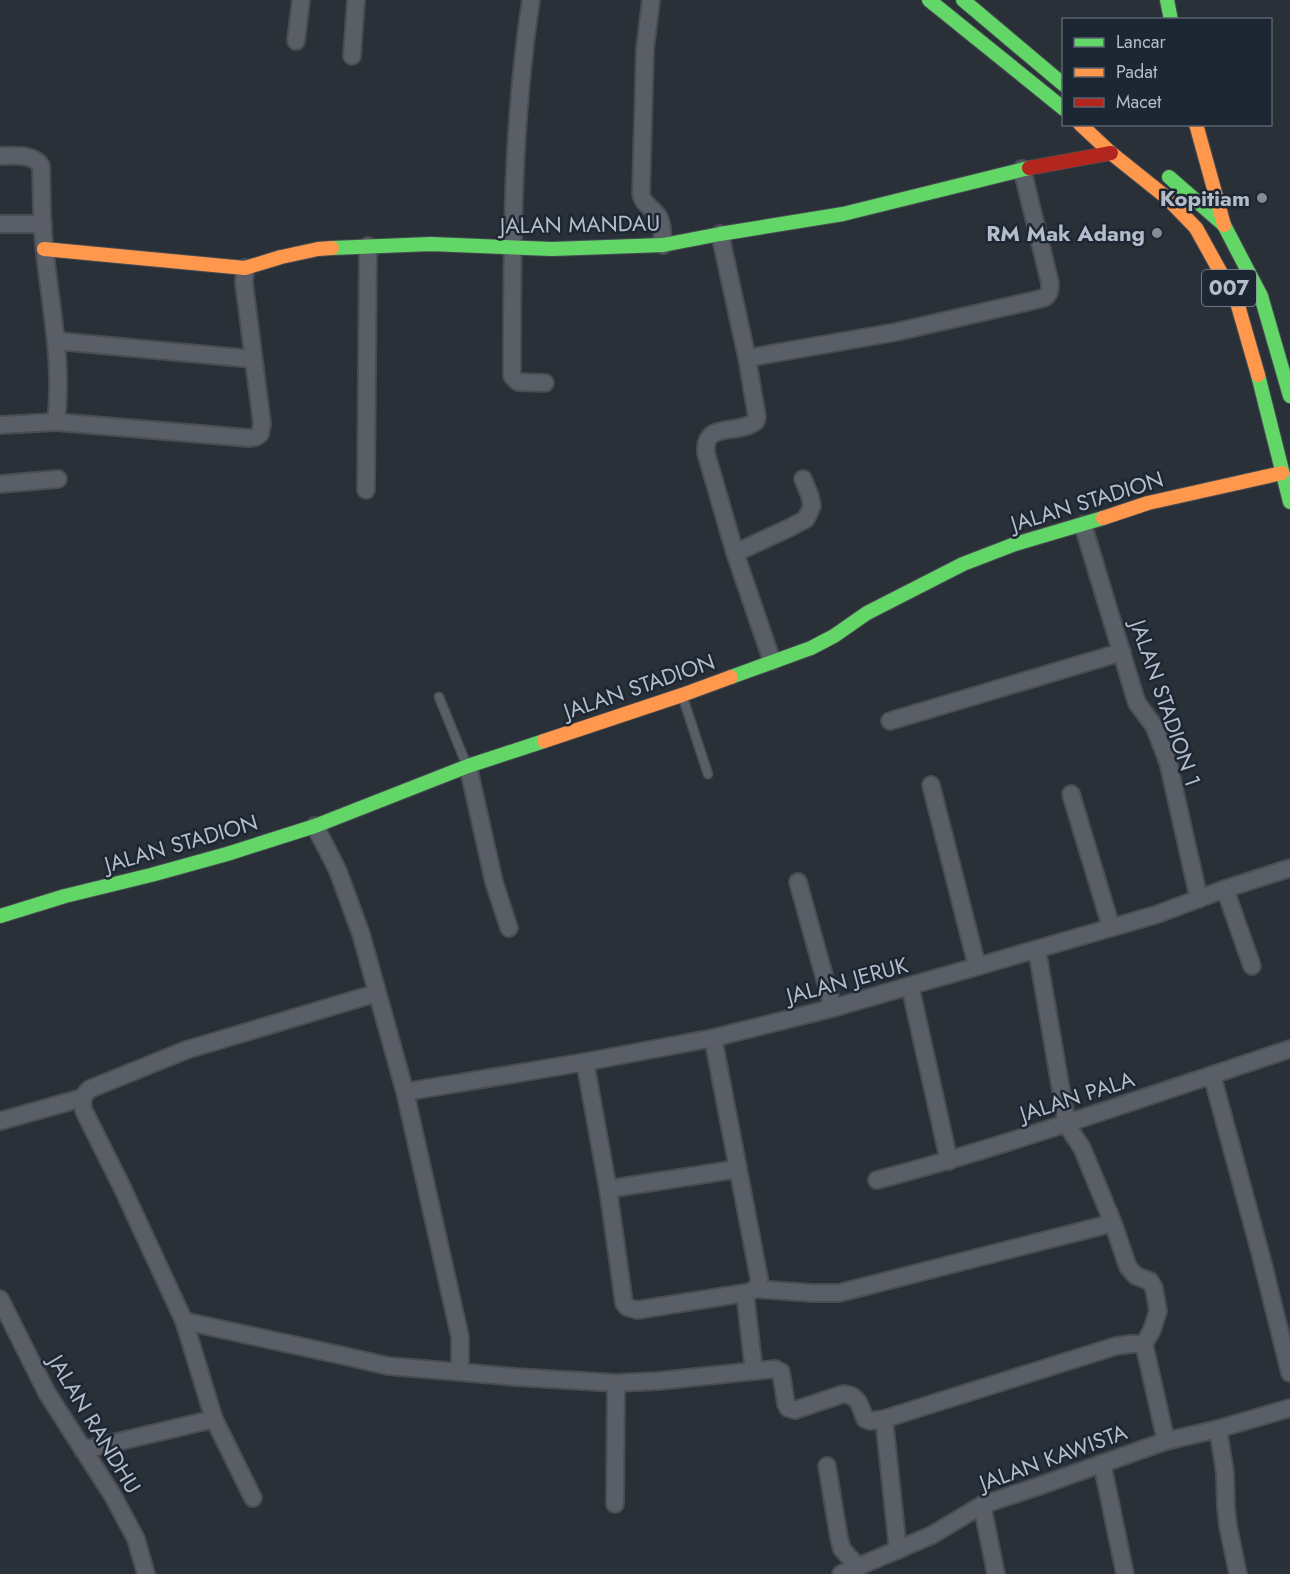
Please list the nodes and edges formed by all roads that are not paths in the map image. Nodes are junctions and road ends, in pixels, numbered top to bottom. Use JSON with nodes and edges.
{"nodes":[{"id":1,"x":301,"y":0,"type":"edge"},
{"id":2,"x":356,"y":0,"type":"edge"},
{"id":3,"x":531,"y":0,"type":"edge"},
{"id":4,"x":651,"y":0,"type":"edge"},
{"id":5,"x":929,"y":0,"type":"edge"},
{"id":6,"x":963,"y":0,"type":"edge"},
{"id":7,"x":1167,"y":0,"type":"edge"},
{"id":8,"x":1172,"y":18,"type":"edge"},
{"id":9,"x":296,"y":41,"type":"dead end"},
{"id":10,"x":352,"y":56,"type":"dead end"},
{"id":11,"x":1062,"y":83,"type":"edge"},
{"id":12,"x":1062,"y":107,"type":"edge"},
{"id":13,"x":1082,"y":126,"type":"edge"},
{"id":14,"x":1197,"y":126,"type":"edge"},
{"id":15,"x":1111,"y":153,"type":"junction"},
{"id":16,"x":0,"y":156,"type":"edge"},
{"id":17,"x":1156,"y":165,"type":"dead end"},
{"id":18,"x":1022,"y":169,"type":"junction"},
{"id":19,"x":0,"y":224,"type":"edge"},
{"id":20,"x":43,"y":224,"type":"junction"},
{"id":21,"x":1224,"y":225,"type":"junction"},
{"id":22,"x":720,"y":234,"type":"junction"},
{"id":23,"x":663,"y":245,"type":"junction"},
{"id":24,"x":368,"y":246,"type":"junction"},
{"id":25,"x":512,"y":247,"type":"junction"},
{"id":26,"x":44,"y":249,"type":"junction"},
{"id":27,"x":245,"y":268,"type":"junction"},
{"id":28,"x":57,"y":341,"type":"junction"},
{"id":29,"x":747,"y":358,"type":"junction"},
{"id":30,"x":253,"y":359,"type":"junction"},
{"id":31,"x":545,"y":383,"type":"dead end"},
{"id":32,"x":1290,"y":396,"type":"edge"},
{"id":33,"x":56,"y":422,"type":"junction"},
{"id":34,"x":0,"y":425,"type":"edge"},
{"id":35,"x":1281,"y":473,"type":"junction"},
{"id":36,"x":58,"y":479,"type":"dead end"},
{"id":37,"x":803,"y":479,"type":"dead end"},
{"id":38,"x":0,"y":484,"type":"edge"},
{"id":39,"x":366,"y":490,"type":"dead end"},
{"id":40,"x":1290,"y":502,"type":"edge"},
{"id":41,"x":1083,"y":525,"type":"junction"},
{"id":42,"x":735,"y":553,"type":"junction"},
{"id":43,"x":1122,"y":652,"type":"junction"},
{"id":44,"x":772,"y":661,"type":"junction"},
{"id":45,"x":682,"y":695,"type":"junction"},
{"id":46,"x":439,"y":697,"type":"dead end"},
{"id":47,"x":890,"y":722,"type":"dead end"},
{"id":48,"x":468,"y":766,"type":"junction"},
{"id":49,"x":708,"y":774,"type":"dead end"},
{"id":50,"x":932,"y":785,"type":"dead end"},
{"id":51,"x":1071,"y":794,"type":"dead end"},
{"id":52,"x":315,"y":826,"type":"junction"},
{"id":53,"x":1290,"y":868,"type":"edge"},
{"id":54,"x":798,"y":882,"type":"dead end"},
{"id":55,"x":1225,"y":889,"type":"junction"},
{"id":56,"x":1199,"y":899,"type":"junction"},
{"id":57,"x":0,"y":916,"type":"edge"},
{"id":58,"x":1111,"y":927,"type":"junction"},
{"id":59,"x":509,"y":928,"type":"dead end"},
{"id":60,"x":1037,"y":950,"type":"junction"},
{"id":61,"x":977,"y":966,"type":"junction"},
{"id":62,"x":1251,"y":966,"type":"dead end"},
{"id":63,"x":910,"y":986,"type":"junction"},
{"id":64,"x":377,"y":993,"type":"junction"},
{"id":65,"x":832,"y":1008,"type":"junction"},
{"id":66,"x":713,"y":1038,"type":"junction"},
{"id":67,"x":1290,"y":1049,"type":"edge"},
{"id":68,"x":585,"y":1062,"type":"junction"},
{"id":69,"x":1212,"y":1075,"type":"junction"},
{"id":70,"x":405,"y":1092,"type":"junction"},
{"id":71,"x":82,"y":1098,"type":"junction"},
{"id":72,"x":0,"y":1121,"type":"edge"},
{"id":73,"x":1067,"y":1125,"type":"junction"},
{"id":74,"x":949,"y":1161,"type":"junction"},
{"id":75,"x":738,"y":1169,"type":"junction"},
{"id":76,"x":877,"y":1180,"type":"dead end"},
{"id":77,"x":608,"y":1189,"type":"junction"},
{"id":78,"x":1113,"y":1222,"type":"junction"},
{"id":79,"x":750,"y":1291,"type":"junction"},
{"id":80,"x":0,"y":1299,"type":"edge"},
{"id":81,"x":184,"y":1322,"type":"junction"},
{"id":82,"x":1144,"y":1344,"type":"junction"},
{"id":83,"x":754,"y":1371,"type":"junction"},
{"id":84,"x":460,"y":1372,"type":"junction"},
{"id":85,"x":1290,"y":1374,"type":"edge"},
{"id":86,"x":616,"y":1383,"type":"junction"},
{"id":87,"x":1290,"y":1408,"type":"edge"},
{"id":88,"x":214,"y":1419,"type":"junction"},
{"id":89,"x":884,"y":1419,"type":"junction"},
{"id":90,"x":1218,"y":1429,"type":"junction"},
{"id":91,"x":1166,"y":1441,"type":"junction"},
{"id":92,"x":83,"y":1450,"type":"junction"},
{"id":93,"x":1102,"y":1463,"type":"junction"},
{"id":94,"x":827,"y":1466,"type":"dead end"},
{"id":95,"x":253,"y":1498,"type":"dead end"},
{"id":96,"x":615,"y":1504,"type":"dead end"},
{"id":97,"x":982,"y":1505,"type":"junction"},
{"id":98,"x":898,"y":1550,"type":"junction"},
{"id":99,"x":858,"y":1567,"type":"junction"},
{"id":100,"x":876,"y":1567,"type":"edge"},
{"id":101,"x":146,"y":1574,"type":"edge"},
{"id":102,"x":841,"y":1574,"type":"edge"},
{"id":103,"x":996,"y":1574,"type":"edge"},
{"id":104,"x":1125,"y":1574,"type":"edge"},
{"id":105,"x":1238,"y":1574,"type":"edge"}],
"edges":[{"from":1,"to":9,"type":"street"},
{"from":2,"to":10,"type":"street"},
{"from":3,"to":25,"type":"street"},
{"from":4,"to":23,"type":"street"},
{"from":5,"to":12,"type":"main road"},
{"from":6,"to":11,"type":"main road"},
{"from":7,"to":8,"type":"main road"},
{"from":13,"to":15,"type":"main road","number":"007"},
{"from":14,"to":21,"type":"main road"},
{"from":15,"to":18,"type":"main road","name":"JALAN MANDAU"},
{"from":15,"to":35,"type":"main road","number":"007"},
{"from":16,"to":20,"type":"street"},
{"from":17,"to":21,"type":"main road","number":"007"},
{"from":18,"to":22,"type":"main road","name":"JALAN MANDAU"},
{"from":18,"to":29,"type":"street"},
{"from":19,"to":20,"type":"street"},
{"from":20,"to":26,"type":"street"},
{"from":21,"to":32,"type":"main road","number":"007"},
{"from":22,"to":23,"type":"main road","name":"JALAN MANDAU"},
{"from":22,"to":29,"type":"street"},
{"from":23,"to":25,"type":"main road","name":"JALAN MANDAU"},
{"from":24,"to":25,"type":"main road","name":"JALAN MANDAU"},
{"from":24,"to":27,"type":"main road","name":"JALAN MANDAU"},
{"from":24,"to":39,"type":"street"},
{"from":25,"to":31,"type":"street"},
{"from":26,"to":27,"type":"main road","name":"JALAN MANDAU"},
{"from":26,"to":28,"type":"street"},
{"from":27,"to":30,"type":"street"},
{"from":28,"to":30,"type":"street"},
{"from":28,"to":33,"type":"street"},
{"from":29,"to":42,"type":"street"},
{"from":30,"to":33,"type":"street"},
{"from":33,"to":34,"type":"street"},
{"from":35,"to":40,"type":"main road","number":"007"},
{"from":35,"to":41,"type":"main road","name":"JALAN STADION"},
{"from":36,"to":38,"type":"street"},
{"from":37,"to":42,"type":"street"},
{"from":41,"to":43,"type":"street","name":"JALAN STADION 1"},
{"from":41,"to":44,"type":"main road","name":"JALAN STADION"},
{"from":42,"to":44,"type":"street"},
{"from":43,"to":47,"type":"street"},
{"from":43,"to":56,"type":"street","name":"JALAN STADION 1"},
{"from":44,"to":45,"type":"main road","name":"JALAN STADION"},
{"from":45,"to":48,"type":"main road","name":"JALAN STADION"},
{"from":45,"to":49,"type":"lane"},
{"from":46,"to":48,"type":"lane"},
{"from":48,"to":52,"type":"main road","name":"JALAN STADION"},
{"from":48,"to":59,"type":"street"},
{"from":50,"to":61,"type":"street"},
{"from":51,"to":58,"type":"street"},
{"from":52,"to":57,"type":"main road","name":"JALAN STADION"},
{"from":52,"to":64,"type":"street"},
{"from":53,"to":55,"type":"street","name":"JALAN JERUK"},
{"from":54,"to":65,"type":"street"},
{"from":55,"to":56,"type":"street","name":"JALAN JERUK"},
{"from":55,"to":62,"type":"street"},
{"from":56,"to":58,"type":"street","name":"JALAN JERUK"},
{"from":58,"to":60,"type":"street","name":"JALAN JERUK"},
{"from":60,"to":61,"type":"street","name":"JALAN JERUK"},
{"from":60,"to":73,"type":"street"},
{"from":61,"to":63,"type":"street","name":"JALAN JERUK"},
{"from":63,"to":65,"type":"street","name":"JALAN JERUK"},
{"from":63,"to":74,"type":"street"},
{"from":64,"to":70,"type":"street"},
{"from":64,"to":71,"type":"street"},
{"from":65,"to":66,"type":"street","name":"JALAN JERUK"},
{"from":66,"to":68,"type":"street","name":"JALAN JERUK"},
{"from":66,"to":75,"type":"street"},
{"from":67,"to":69,"type":"street","name":"JALAN PALA"},
{"from":68,"to":70,"type":"street","name":"JALAN JERUK"},
{"from":68,"to":77,"type":"street"},
{"from":69,"to":73,"type":"street","name":"JALAN PALA"},
{"from":69,"to":85,"type":"street"},
{"from":70,"to":84,"type":"street"},
{"from":71,"to":72,"type":"street"},
{"from":71,"to":81,"type":"street"},
{"from":73,"to":74,"type":"street","name":"JALAN PALA"},
{"from":73,"to":78,"type":"street"},
{"from":74,"to":76,"type":"street","name":"JALAN PALA"},
{"from":75,"to":77,"type":"street"},
{"from":75,"to":79,"type":"street"},
{"from":77,"to":79,"type":"street"},
{"from":78,"to":79,"type":"street"},
{"from":78,"to":82,"type":"street"},
{"from":79,"to":83,"type":"street"},
{"from":80,"to":92,"type":"street","name":"JALAN RANDHU"},
{"from":81,"to":84,"type":"street"},
{"from":81,"to":88,"type":"street"},
{"from":82,"to":89,"type":"street"},
{"from":82,"to":91,"type":"street"},
{"from":83,"to":86,"type":"street"},
{"from":83,"to":89,"type":"street"},
{"from":84,"to":86,"type":"street"},
{"from":86,"to":96,"type":"street"},
{"from":87,"to":90,"type":"street","name":"JALAN KAWISTA"},
{"from":88,"to":92,"type":"street"},
{"from":88,"to":95,"type":"street"},
{"from":89,"to":98,"type":"street"},
{"from":90,"to":91,"type":"street","name":"JALAN KAWISTA"},
{"from":90,"to":105,"type":"street"},
{"from":91,"to":93,"type":"street","name":"JALAN KAWISTA"},
{"from":92,"to":101,"type":"street","name":"JALAN RANDHU"},
{"from":93,"to":97,"type":"street","name":"JALAN KAWISTA"},
{"from":93,"to":104,"type":"street"},
{"from":94,"to":99,"type":"street"},
{"from":97,"to":98,"type":"street","name":"JALAN KAWISTA"},
{"from":97,"to":103,"type":"street"},
{"from":98,"to":100,"type":"street","name":"JALAN KAWISTA"},
{"from":99,"to":100,"type":"street","name":"JALAN KAWISTA"},
{"from":99,"to":102,"type":"street","name":"JALAN KAWISTA"}]}
